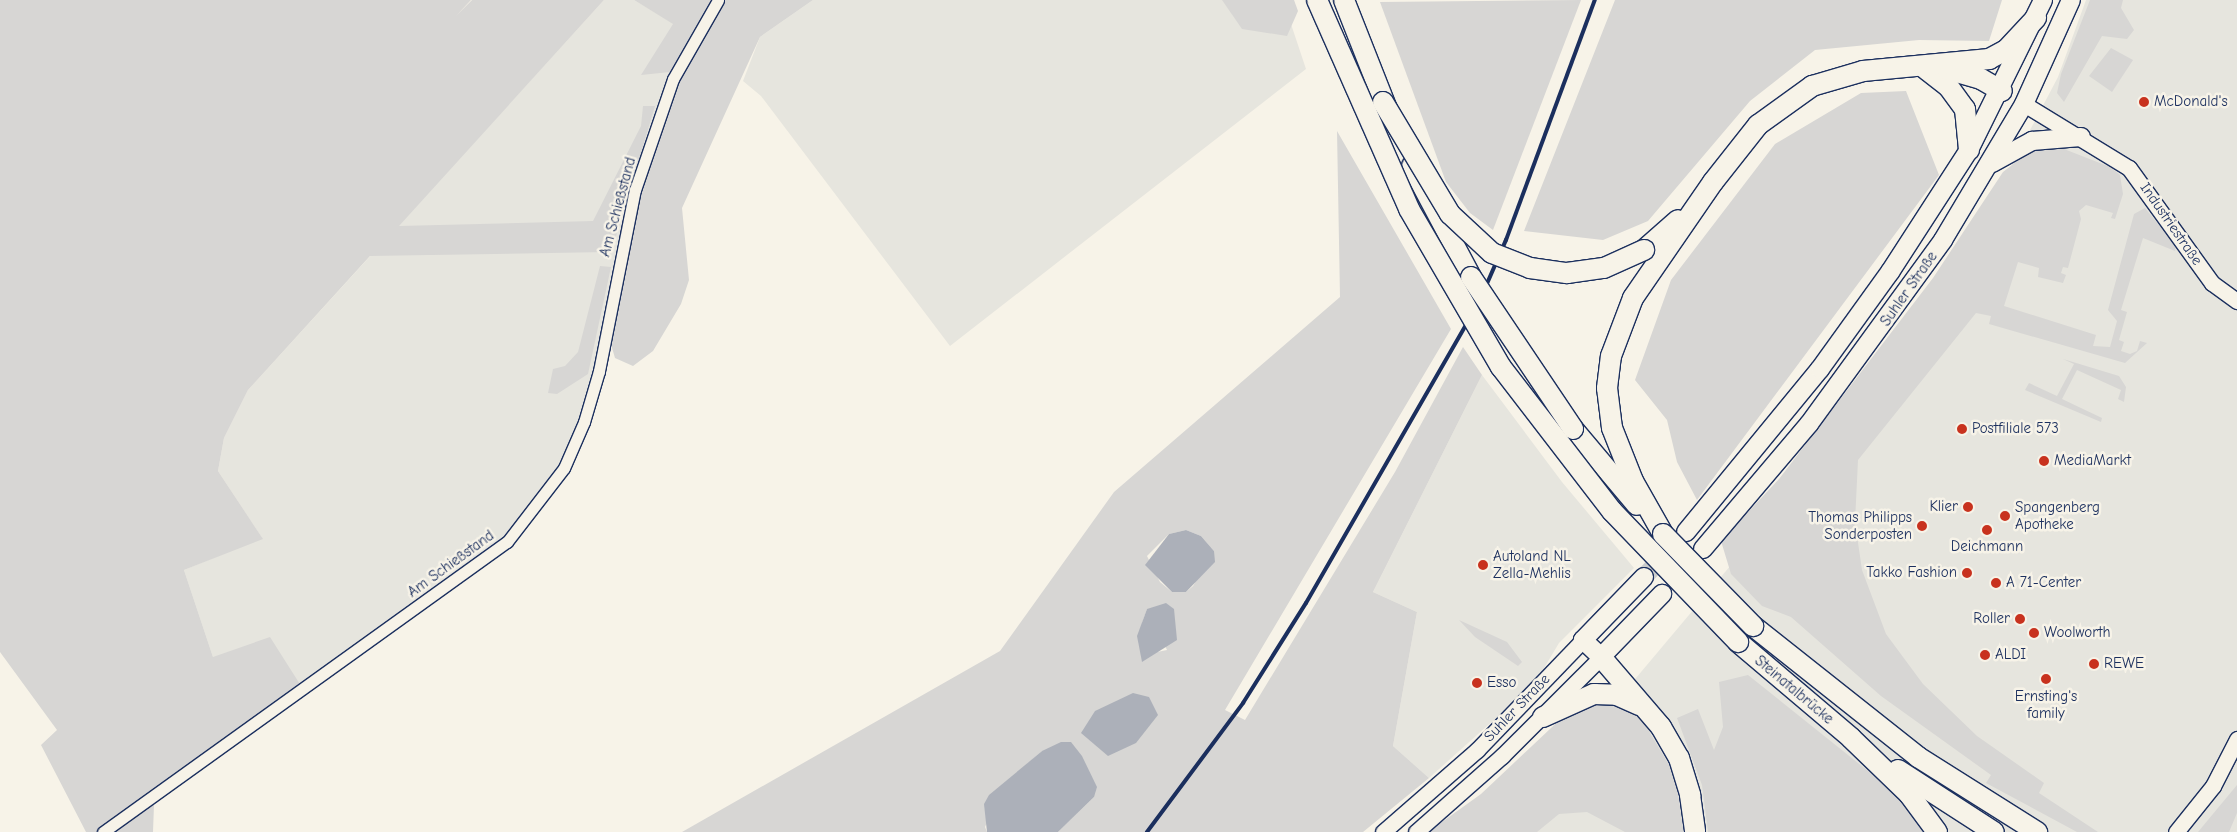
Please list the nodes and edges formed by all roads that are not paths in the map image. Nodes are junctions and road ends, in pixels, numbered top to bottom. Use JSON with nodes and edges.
{"nodes":[{"id":1,"x":718,"y":0,"type":"edge"},
{"id":2,"x":1317,"y":0,"type":"edge"},
{"id":3,"x":1344,"y":0,"type":"edge"},
{"id":4,"x":2071,"y":0,"type":"edge"},
{"id":5,"x":2040,"y":9,"type":"edge"},
{"id":6,"x":1922,"y":66,"type":"junction"},
{"id":7,"x":2002,"y":91,"type":"junction"},
{"id":8,"x":1383,"y":102,"type":"junction"},
{"id":9,"x":2024,"y":104,"type":"junction"},
{"id":10,"x":2081,"y":137,"type":"junction"},
{"id":11,"x":1969,"y":150,"type":"junction"},
{"id":12,"x":1990,"y":165,"type":"junction"},
{"id":13,"x":1713,"y":182,"type":"junction"},
{"id":14,"x":2237,"y":301,"type":"edge"},
{"id":15,"x":1686,"y":532,"type":"tunnel mouth"},
{"id":16,"x":1663,"y":534,"type":"junction"},
{"id":17,"x":1703,"y":550,"type":"dead end"},
{"id":18,"x":1644,"y":577,"type":"tunnel mouth"},
{"id":19,"x":1662,"y":594,"type":"dead end"},
{"id":20,"x":1583,"y":640,"type":"junction"},
{"id":21,"x":1601,"y":657,"type":"junction"},
{"id":22,"x":1647,"y":710,"type":"junction"},
{"id":23,"x":1543,"y":717,"type":"junction"},
{"id":24,"x":1851,"y":738,"type":"junction"},
{"id":25,"x":2237,"y":739,"type":"edge"},
{"id":26,"x":103,"y":832,"type":"edge"},
{"id":27,"x":1383,"y":832,"type":"edge"},
{"id":28,"x":1416,"y":832,"type":"edge"},
{"id":29,"x":1695,"y":832,"type":"edge"},
{"id":30,"x":1937,"y":832,"type":"edge"},
{"id":31,"x":1994,"y":832,"type":"edge"},
{"id":32,"x":2037,"y":832,"type":"edge"},
{"id":33,"x":2176,"y":832,"type":"edge"}],
"edges":[{"from":1,"to":26,"type":"street","name":"Am Schießstand"},
{"from":2,"to":24,"type":"highway","name":"Steinatalbrücke","bridge":true},
{"from":3,"to":8,"type":"highway"},
{"from":4,"to":9,"type":"main road","name":"Suhler Straße"},
{"from":5,"to":6,"type":"highway"},
{"from":5,"to":7,"type":"main road","name":"Suhler Straße"},
{"from":6,"to":7,"type":"highway"},
{"from":6,"to":11,"type":"highway"},
{"from":6,"to":13,"type":"highway"},
{"from":7,"to":9,"type":"main road"},
{"from":7,"to":11,"type":"main road","name":"Suhler Straße"},
{"from":8,"to":13,"type":"highway","bridge":true},
{"from":8,"to":16,"type":"highway","bridge":true},
{"from":9,"to":10,"type":"main road","name":"Industriestraße"},
{"from":9,"to":12,"type":"main road","name":"Suhler Straße"},
{"from":10,"to":12,"type":"main road"},
{"from":10,"to":14,"type":"main road","name":"Industriestraße"},
{"from":11,"to":15,"type":"main road","name":"Suhler Straße"},
{"from":12,"to":17,"type":"main road","name":"Suhler Straße"},
{"from":13,"to":16,"type":"highway"},
{"from":16,"to":32,"type":"highway","bridge":true},
{"from":18,"to":20,"type":"main road","name":"Suhler Straße"},
{"from":19,"to":21,"type":"main road","name":"Suhler Straße"},
{"from":20,"to":21,"type":"main road"},
{"from":20,"to":27,"type":"main road","name":"Suhler Straße"},
{"from":21,"to":22,"type":"highway"},
{"from":21,"to":23,"type":"main road","name":"Suhler Straße"},
{"from":22,"to":23,"type":"highway"},
{"from":22,"to":29,"type":"highway"},
{"from":23,"to":28,"type":"main road","name":"Suhler Straße"},
{"from":24,"to":30,"type":"highway"},
{"from":24,"to":31,"type":"highway"},
{"from":25,"to":33,"type":"main road"}]}
